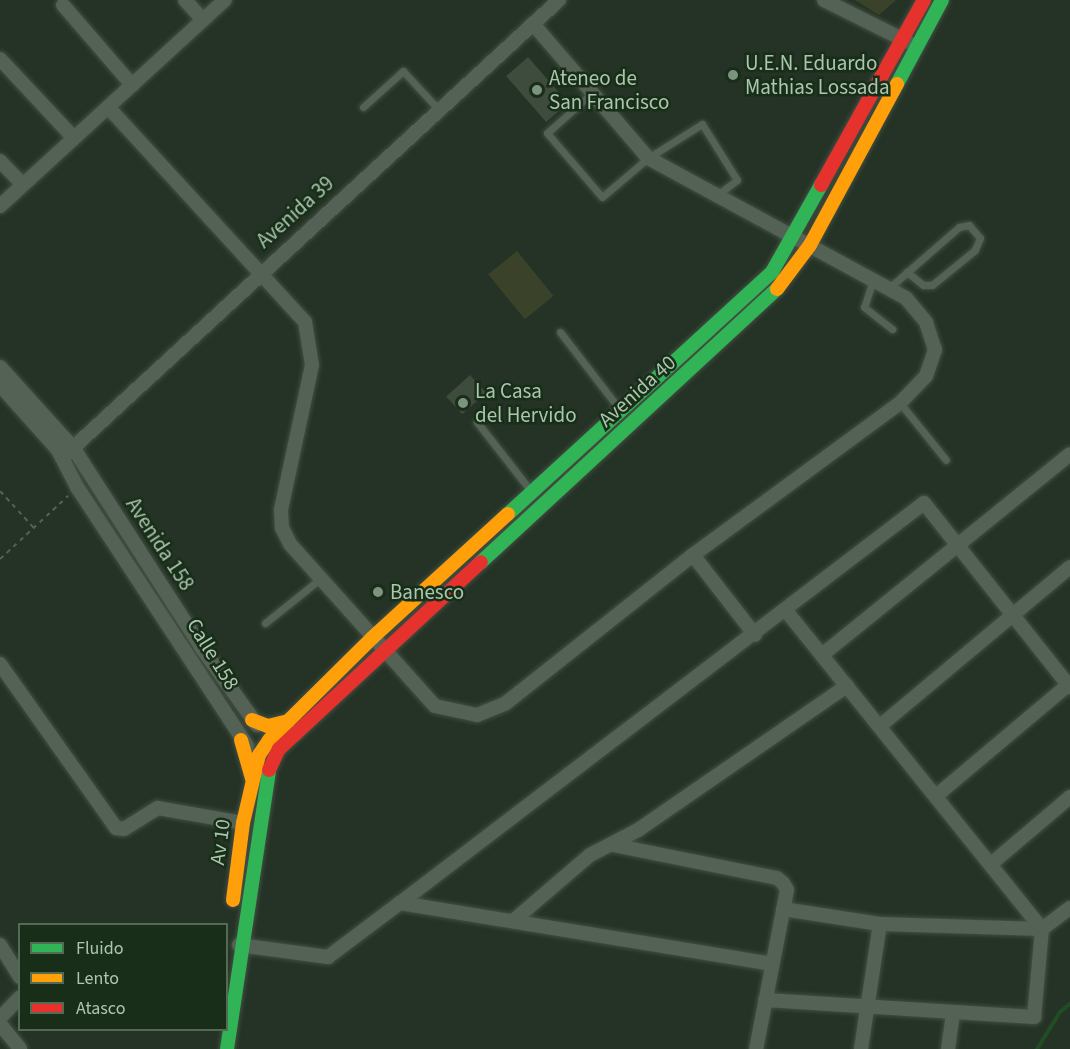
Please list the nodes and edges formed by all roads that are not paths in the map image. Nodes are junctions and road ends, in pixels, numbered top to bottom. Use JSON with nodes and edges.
{"nodes":[{"id":1,"x":185,"y":0,"type":"edge"},
{"id":2,"x":225,"y":0,"type":"edge"},
{"id":3,"x":824,"y":0,"type":"edge"},
{"id":4,"x":924,"y":0,"type":"edge"},
{"id":5,"x":942,"y":0,"type":"edge"},
{"id":6,"x":552,"y":2,"type":"edge"},
{"id":7,"x":63,"y":5,"type":"dead end"},
{"id":8,"x":203,"y":20,"type":"junction"},
{"id":9,"x":533,"y":24,"type":"junction"},
{"id":10,"x":900,"y":39,"type":"junction"},
{"id":11,"x":916,"y":45,"type":"junction"},
{"id":12,"x":0,"y":59,"type":"edge"},
{"id":13,"x":132,"y":85,"type":"junction"},
{"id":14,"x":592,"y":93,"type":"junction"},
{"id":15,"x":108,"y":107,"type":"junction"},
{"id":16,"x":363,"y":107,"type":"dead end"},
{"id":17,"x":439,"y":110,"type":"junction"},
{"id":18,"x":74,"y":138,"type":"junction"},
{"id":19,"x":648,"y":158,"type":"junction"},
{"id":20,"x":0,"y":161,"type":"edge"},
{"id":21,"x":23,"y":185,"type":"junction"},
{"id":22,"x":717,"y":195,"type":"junction"},
{"id":23,"x":0,"y":206,"type":"edge"},
{"id":24,"x":794,"y":237,"type":"junction"},
{"id":25,"x":810,"y":245,"type":"junction"},
{"id":26,"x":261,"y":272,"type":"junction"},
{"id":27,"x":907,"y":272,"type":"junction"},
{"id":28,"x":873,"y":280,"type":"junction"},
{"id":29,"x":889,"y":288,"type":"junction"},
{"id":30,"x":892,"y":329,"type":"dead end"},
{"id":31,"x":560,"y":332,"type":"dead end"},
{"id":32,"x":2,"y":379,"type":"edge"},
{"id":33,"x":900,"y":403,"type":"junction"},
{"id":34,"x":622,"y":412,"type":"junction"},
{"id":35,"x":477,"y":422,"type":"dead end"},
{"id":36,"x":74,"y":449,"type":"junction"},
{"id":37,"x":1070,"y":454,"type":"edge"},
{"id":38,"x":62,"y":458,"type":"junction"},
{"id":39,"x":946,"y":460,"type":"dead end"},
{"id":40,"x":533,"y":493,"type":"junction"},
{"id":41,"x":124,"y":540,"type":"junction"},
{"id":42,"x":957,"y":545,"type":"junction"},
{"id":43,"x":693,"y":555,"type":"junction"},
{"id":44,"x":1070,"y":567,"type":"edge"},
{"id":45,"x":320,"y":579,"type":"junction"},
{"id":46,"x":786,"y":611,"type":"junction"},
{"id":47,"x":170,"y":612,"type":"junction"},
{"id":48,"x":1013,"y":615,"type":"junction"},
{"id":49,"x":265,"y":623,"type":"dead end"},
{"id":50,"x":755,"y":635,"type":"junction"},
{"id":51,"x":372,"y":638,"type":"junction"},
{"id":52,"x":383,"y":652,"type":"junction"},
{"id":53,"x":822,"y":655,"type":"junction"},
{"id":54,"x":210,"y":661,"type":"junction"},
{"id":55,"x":0,"y":664,"type":"edge"},
{"id":56,"x":198,"y":671,"type":"junction"},
{"id":57,"x":1069,"y":685,"type":"edge"},
{"id":58,"x":847,"y":686,"type":"junction"},
{"id":59,"x":252,"y":720,"type":"junction"},
{"id":60,"x":288,"y":721,"type":"junction"},
{"id":61,"x":880,"y":726,"type":"junction"},
{"id":62,"x":242,"y":740,"type":"junction"},
{"id":63,"x":274,"y":745,"type":"junction"},
{"id":64,"x":265,"y":759,"type":"junction"},
{"id":65,"x":253,"y":782,"type":"junction"},
{"id":66,"x":936,"y":796,"type":"junction"},
{"id":67,"x":1070,"y":797,"type":"edge"},
{"id":68,"x":243,"y":823,"type":"junction"},
{"id":69,"x":613,"y":845,"type":"junction"},
{"id":70,"x":991,"y":864,"type":"junction"},
{"id":71,"x":400,"y":903,"type":"junction"},
{"id":72,"x":1070,"y":908,"type":"edge"},
{"id":73,"x":783,"y":909,"type":"junction"},
{"id":74,"x":513,"y":921,"type":"junction"},
{"id":75,"x":880,"y":924,"type":"junction"},
{"id":76,"x":1042,"y":929,"type":"junction"},
{"id":77,"x":228,"y":938,"type":"edge"},
{"id":78,"x":0,"y":945,"type":"edge"},
{"id":79,"x":239,"y":945,"type":"junction"},
{"id":80,"x":771,"y":964,"type":"junction"},
{"id":81,"x":18,"y":974,"type":"edge"},
{"id":82,"x":18,"y":999,"type":"edge"},
{"id":83,"x":765,"y":1000,"type":"junction"},
{"id":84,"x":868,"y":1008,"type":"junction"},
{"id":85,"x":953,"y":1012,"type":"junction"},
{"id":86,"x":0,"y":1018,"type":"edge"},
{"id":87,"x":0,"y":1024,"type":"edge"},
{"id":88,"x":217,"y":1031,"type":"edge"},
{"id":89,"x":20,"y":1049,"type":"edge"},
{"id":90,"x":214,"y":1049,"type":"edge"},
{"id":91,"x":227,"y":1049,"type":"edge"},
{"id":92,"x":756,"y":1049,"type":"edge"},
{"id":93,"x":861,"y":1049,"type":"edge"},
{"id":94,"x":948,"y":1049,"type":"edge"}],
"edges":[{"from":1,"to":8,"type":"street"},
{"from":2,"to":8,"type":"street"},
{"from":3,"to":10,"type":"street"},
{"from":4,"to":10,"type":"street","name":"Avenida 40"},
{"from":5,"to":11,"type":"street","name":"Avenida 40"},
{"from":6,"to":9,"type":"street","name":"Avenida 39"},
{"from":7,"to":13,"type":"street"},
{"from":8,"to":13,"type":"street"},
{"from":9,"to":14,"type":"street"},
{"from":9,"to":17,"type":"street","name":"Avenida 39"},
{"from":10,"to":11,"type":"street"},
{"from":10,"to":24,"type":"street","name":"Avenida 40"},
{"from":11,"to":25,"type":"street","name":"Avenida 40"},
{"from":12,"to":18,"type":"street"},
{"from":13,"to":15,"type":"street"},
{"from":14,"to":19,"type":"street"},
{"from":14,"to":19,"type":"lane"},
{"from":15,"to":18,"type":"street"},
{"from":15,"to":26,"type":"street"},
{"from":16,"to":17,"type":"lane"},
{"from":17,"to":26,"type":"street","name":"Avenida 39"},
{"from":18,"to":21,"type":"street"},
{"from":19,"to":22,"type":"street"},
{"from":19,"to":22,"type":"lane"},
{"from":20,"to":21,"type":"street"},
{"from":21,"to":23,"type":"street"},
{"from":22,"to":24,"type":"street"},
{"from":24,"to":25,"type":"street"},
{"from":24,"to":34,"type":"street","name":"Avenida 40"},
{"from":25,"to":28,"type":"street"},
{"from":25,"to":52,"type":"street","name":"Avenida 40"},
{"from":26,"to":36,"type":"street","name":"Avenida 39"},
{"from":26,"to":45,"type":"street"},
{"from":27,"to":27,"type":"lane"},
{"from":27,"to":29,"type":"lane"},
{"from":28,"to":29,"type":"street"},
{"from":28,"to":30,"type":"lane"},
{"from":29,"to":33,"type":"street"},
{"from":31,"to":34,"type":"lane"},
{"from":32,"to":36,"type":"street","name":"Avenida 158"},
{"from":32,"to":38,"type":"street","name":"Calle 158"},
{"from":33,"to":39,"type":"lane"},
{"from":33,"to":43,"type":"street"},
{"from":34,"to":40,"type":"street","name":"Avenida 40"},
{"from":35,"to":40,"type":"lane"},
{"from":36,"to":38,"type":"street","name":"Avenida 39"},
{"from":36,"to":41,"type":"street","name":"Avenida 158"},
{"from":37,"to":42,"type":"street"},
{"from":38,"to":41,"type":"street","name":"Calle 158"},
{"from":40,"to":51,"type":"street","name":"Avenida 40"},
{"from":41,"to":47,"type":"street","name":"Calle 158"},
{"from":42,"to":46,"type":"street"},
{"from":42,"to":48,"type":"street"},
{"from":42,"to":53,"type":"street"},
{"from":43,"to":50,"type":"street"},
{"from":43,"to":52,"type":"street"},
{"from":44,"to":48,"type":"street"},
{"from":45,"to":49,"type":"lane"},
{"from":45,"to":51,"type":"street"},
{"from":46,"to":50,"type":"street"},
{"from":46,"to":53,"type":"street"},
{"from":47,"to":54,"type":"street","name":"Avenida 158"},
{"from":47,"to":56,"type":"street","name":"Calle 158"},
{"from":48,"to":57,"type":"street"},
{"from":48,"to":61,"type":"street"},
{"from":50,"to":71,"type":"street"},
{"from":51,"to":52,"type":"street"},
{"from":51,"to":60,"type":"street","name":"Avenida 40"},
{"from":52,"to":63,"type":"street","name":"Avenida 40"},
{"from":53,"to":58,"type":"street"},
{"from":54,"to":56,"type":"street"},
{"from":54,"to":59,"type":"street","name":"Avenida 158"},
{"from":55,"to":68,"type":"street"},
{"from":56,"to":62,"type":"street","name":"Calle 158"},
{"from":57,"to":66,"type":"street"},
{"from":58,"to":61,"type":"street"},
{"from":58,"to":69,"type":"street"},
{"from":59,"to":60,"type":"street"},
{"from":59,"to":63,"type":"street","name":"Avenida 158"},
{"from":60,"to":63,"type":"street","name":"Avenida 40"},
{"from":61,"to":66,"type":"street"},
{"from":62,"to":64,"type":"street","name":"Calle 158"},
{"from":62,"to":65,"type":"street"},
{"from":63,"to":64,"type":"street","name":"Av 10"},
{"from":64,"to":65,"type":"street","name":"Av 10"},
{"from":64,"to":79,"type":"street"},
{"from":65,"to":68,"type":"street","name":"Av 10"},
{"from":66,"to":70,"type":"street"},
{"from":67,"to":70,"type":"street"},
{"from":68,"to":77,"type":"street","name":"Av 10"},
{"from":69,"to":73,"type":"street"},
{"from":69,"to":74,"type":"street"},
{"from":70,"to":76,"type":"street"},
{"from":71,"to":74,"type":"street"},
{"from":71,"to":79,"type":"street"},
{"from":72,"to":76,"type":"street"},
{"from":73,"to":75,"type":"street"},
{"from":73,"to":80,"type":"street"},
{"from":74,"to":80,"type":"street"},
{"from":75,"to":76,"type":"street"},
{"from":75,"to":84,"type":"street"},
{"from":76,"to":85,"type":"street"},
{"from":78,"to":81,"type":"street"},
{"from":79,"to":91,"type":"street"},
{"from":80,"to":83,"type":"street"},
{"from":82,"to":86,"type":"street"},
{"from":83,"to":84,"type":"street"},
{"from":83,"to":92,"type":"street"},
{"from":84,"to":85,"type":"street"},
{"from":84,"to":93,"type":"street"},
{"from":85,"to":94,"type":"street"},
{"from":87,"to":89,"type":"street"},
{"from":88,"to":90,"type":"street"}]}
